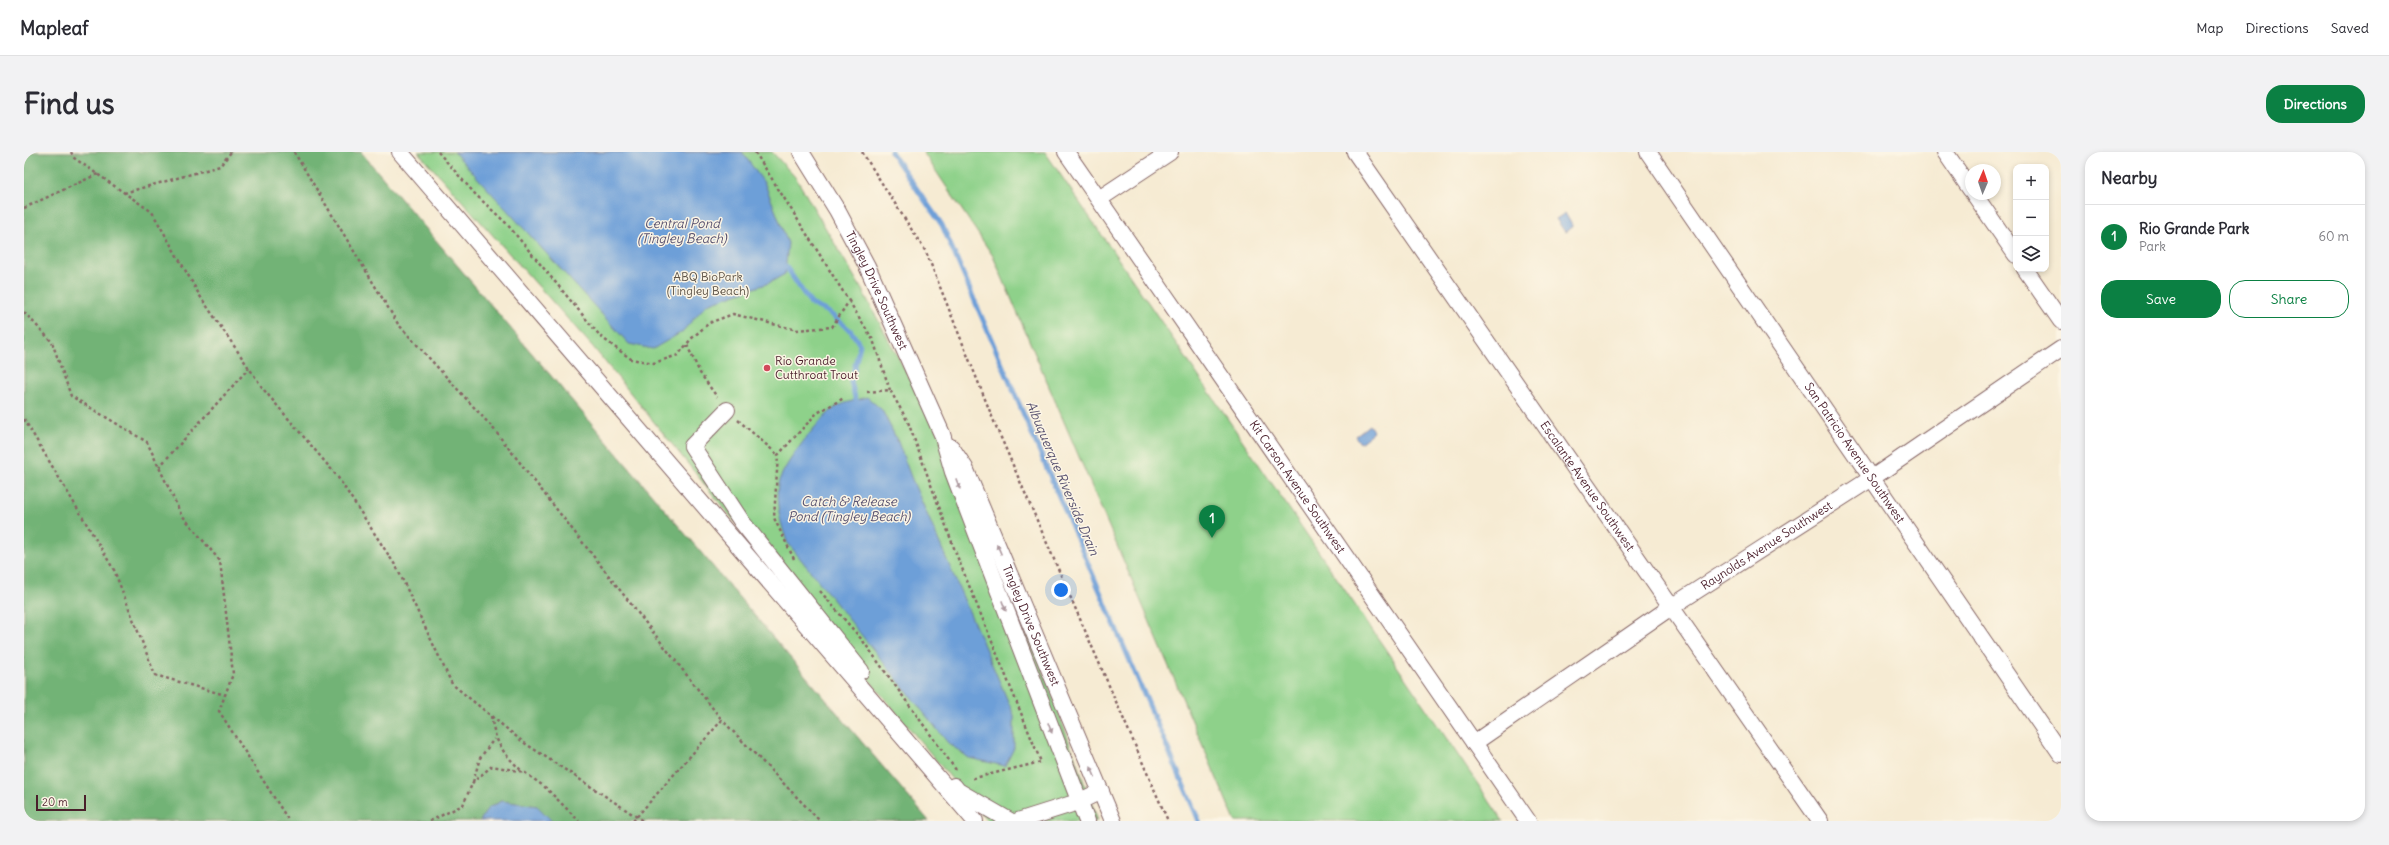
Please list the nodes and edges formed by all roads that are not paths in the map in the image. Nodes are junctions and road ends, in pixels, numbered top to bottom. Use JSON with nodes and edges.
{"nodes":[{"id":1,"x":400,"y":152,"type":"edge"},
{"id":2,"x":801,"y":152,"type":"edge"},
{"id":3,"x":1066,"y":152,"type":"edge"},
{"id":4,"x":1170,"y":152,"type":"edge"},
{"id":5,"x":1355,"y":152,"type":"edge"},
{"id":6,"x":1648,"y":152,"type":"edge"},
{"id":7,"x":1945,"y":152,"type":"edge"},
{"id":8,"x":1965,"y":181,"type":"edge"},
{"id":9,"x":1099,"y":199,"type":"junction"},
{"id":10,"x":1978,"y":200,"type":"edge"},
{"id":11,"x":2013,"y":252,"type":"edge"},
{"id":12,"x":2027,"y":272,"type":"edge"},
{"id":13,"x":2061,"y":321,"type":"edge"},
{"id":14,"x":2061,"y":349,"type":"edge"},
{"id":15,"x":727,"y":410,"type":"dead end"},
{"id":16,"x":942,"y":434,"type":"junction"},
{"id":17,"x":1872,"y":478,"type":"junction"},
{"id":18,"x":1671,"y":607,"type":"junction"},
{"id":19,"x":1474,"y":743,"type":"junction"},
{"id":20,"x":2061,"y":754,"type":"edge"},
{"id":21,"x":1101,"y":791,"type":"junction"},
{"id":22,"x":1078,"y":802,"type":"junction"},
{"id":23,"x":1026,"y":820,"type":"edge"},
{"id":24,"x":975,"y":821,"type":"edge"},
{"id":25,"x":1010,"y":821,"type":"edge"},
{"id":26,"x":1087,"y":821,"type":"edge"},
{"id":27,"x":1114,"y":821,"type":"edge"},
{"id":28,"x":1528,"y":821,"type":"edge"},
{"id":29,"x":1820,"y":821,"type":"edge"}],
"edges":[{"from":1,"to":24,"type":"street"},
{"from":2,"to":16,"type":"street","name":"Tingley Drive Southwest"},
{"from":3,"to":9,"type":"street","name":"Kit Carson Avenue Southwest"},
{"from":4,"to":9,"type":"street"},
{"from":5,"to":18,"type":"street","name":"Escalante Avenue Southwest"},
{"from":6,"to":17,"type":"street","name":"San Patricio Avenue Southwest"},
{"from":7,"to":8,"type":"street"},
{"from":9,"to":19,"type":"street","name":"Kit Carson Avenue Southwest"},
{"from":10,"to":11,"type":"street"},
{"from":12,"to":13,"type":"street"},
{"from":14,"to":17,"type":"street","name":"Raynolds Avenue Southwest"},
{"from":15,"to":25,"type":"street"},
{"from":21,"to":16,"type":"street","name":"Tingley Drive Southwest","one_way":true},
{"from":16,"to":22,"type":"street","name":"Tingley Drive Southwest","one_way":true},
{"from":17,"to":18,"type":"street","name":"Raynolds Avenue Southwest"},
{"from":17,"to":20,"type":"street","name":"San Patricio Avenue Southwest"},
{"from":18,"to":19,"type":"street","name":"Raynolds Avenue Southwest"},
{"from":18,"to":29,"type":"street","name":"Escalante Avenue Southwest"},
{"from":19,"to":28,"type":"street","name":"Kit Carson Avenue Southwest"},
{"from":21,"to":22,"type":"street"},
{"from":21,"to":27,"type":"street","name":"Tingley Drive Southwest"},
{"from":22,"to":23,"type":"street"},
{"from":22,"to":26,"type":"street","name":"Tingley Drive Southwest"}]}
